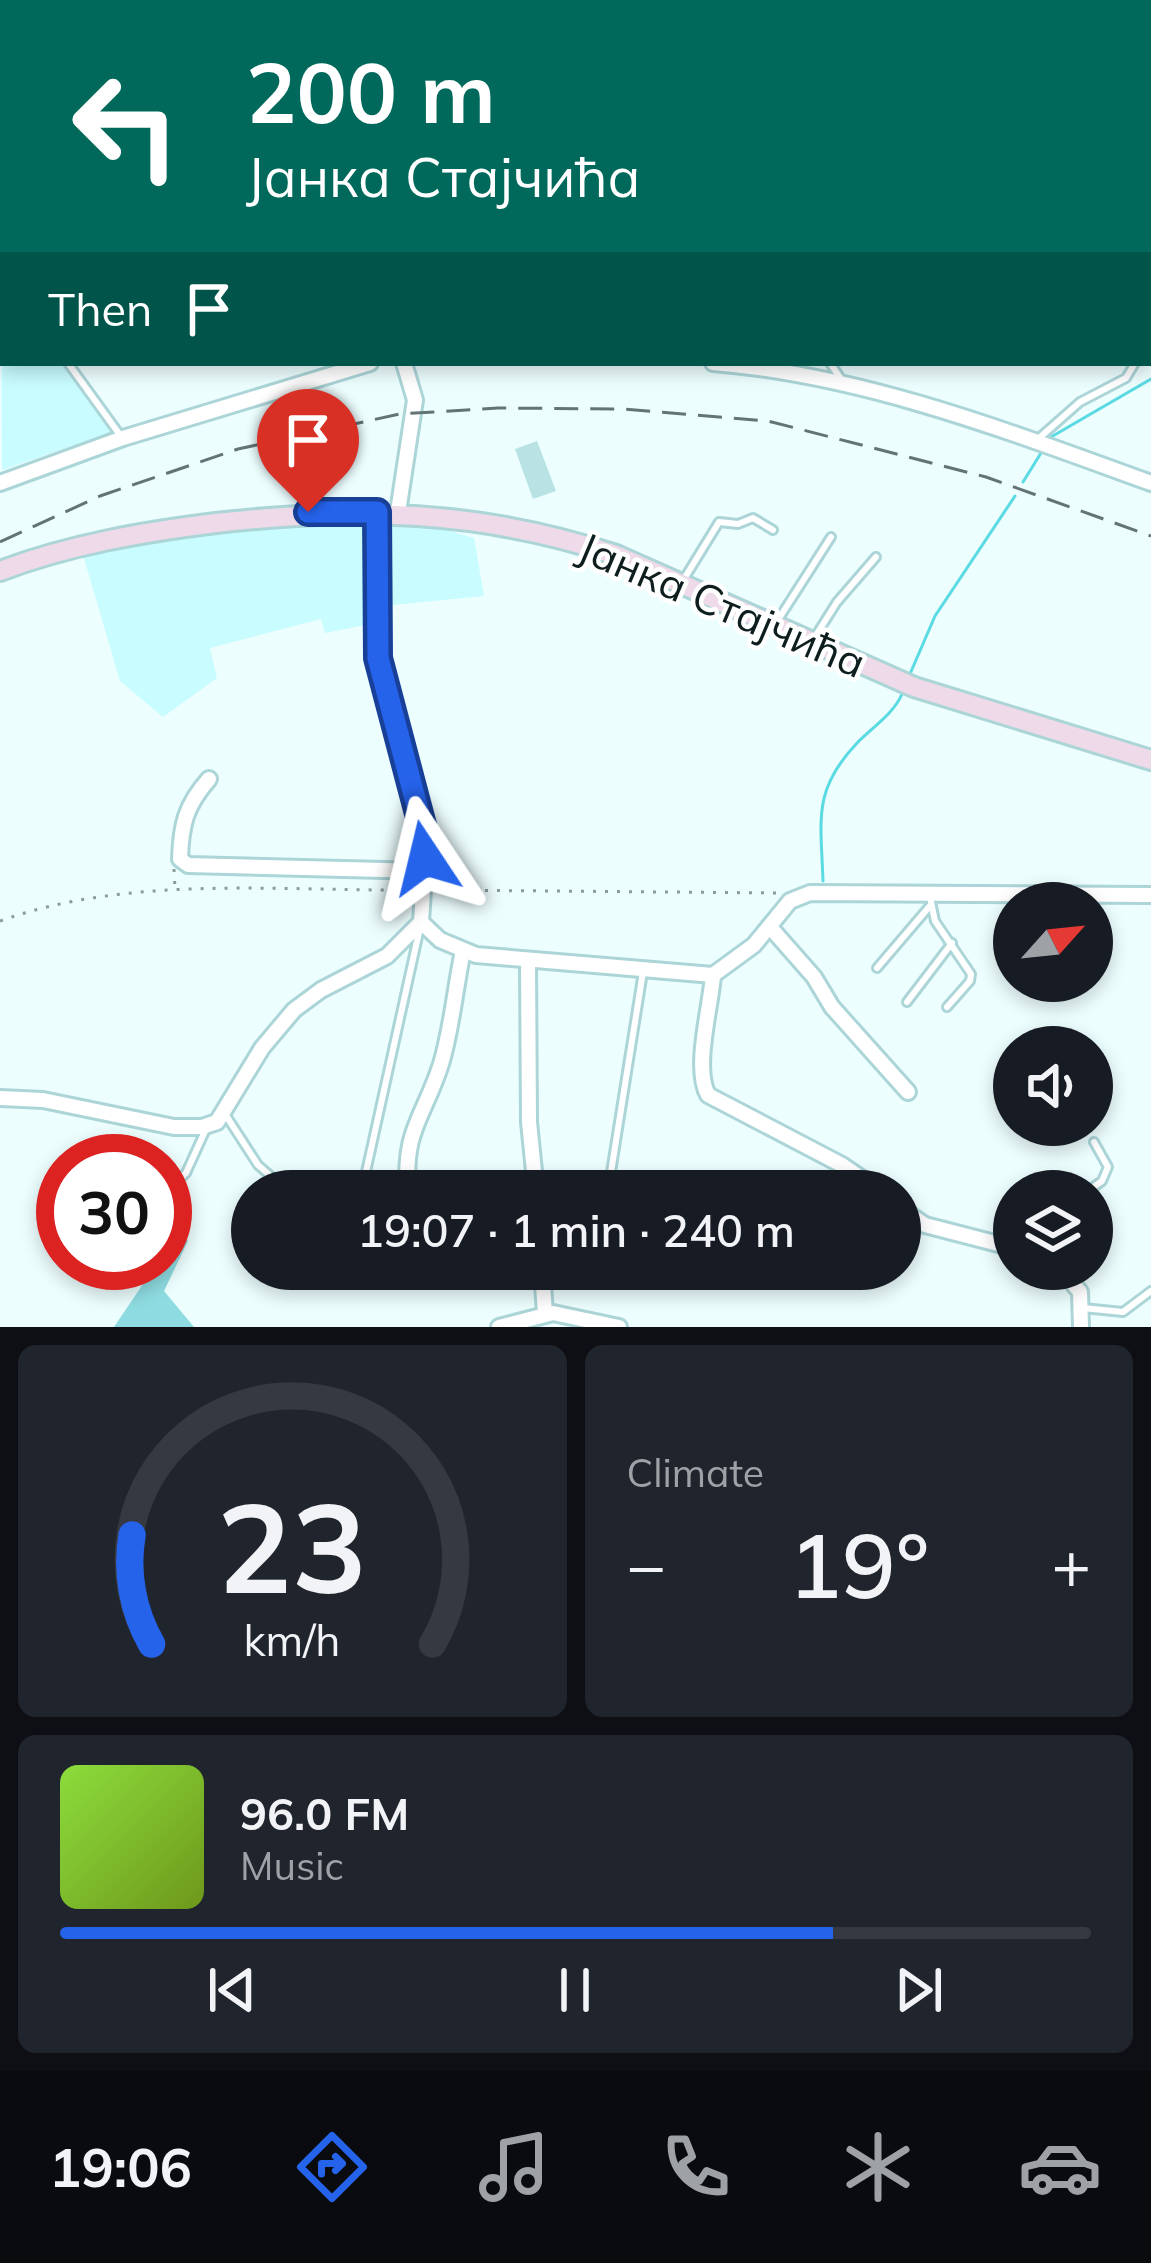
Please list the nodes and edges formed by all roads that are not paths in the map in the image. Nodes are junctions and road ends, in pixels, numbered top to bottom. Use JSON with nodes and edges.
{"nodes":[{"id":1,"x":70,"y":366,"type":"edge"},
{"id":2,"x":360,"y":366,"type":"edge"},
{"id":3,"x":405,"y":366,"type":"edge"},
{"id":4,"x":751,"y":366,"type":"edge"},
{"id":5,"x":833,"y":366,"type":"edge"},
{"id":6,"x":1133,"y":366,"type":"edge"},
{"id":7,"x":842,"y":385,"type":"junction"},
{"id":8,"x":123,"y":438,"type":"junction"},
{"id":9,"x":1035,"y":441,"type":"junction"},
{"id":10,"x":0,"y":483,"type":"edge"},
{"id":11,"x":1151,"y":483,"type":"edge"},
{"id":12,"x":377,"y":512,"type":"junction"},
{"id":13,"x":398,"y":512,"type":"junction"},
{"id":14,"x":773,"y":530,"type":"dead end"},
{"id":15,"x":831,"y":536,"type":"dead end"},
{"id":16,"x":876,"y":556,"type":"dead end"},
{"id":17,"x":0,"y":571,"type":"edge"},
{"id":18,"x":682,"y":582,"type":"junction"},
{"id":19,"x":774,"y":626,"type":"junction"},
{"id":20,"x":812,"y":643,"type":"junction"},
{"id":21,"x":1151,"y":760,"type":"edge"},
{"id":22,"x":208,"y":779,"type":"dead end"},
{"id":23,"x":424,"y":871,"type":"junction"},
{"id":24,"x":1151,"y":895,"type":"edge"},
{"id":25,"x":930,"y":902,"type":"junction"},
{"id":26,"x":421,"y":922,"type":"junction"},
{"id":27,"x":770,"y":927,"type":"junction"},
{"id":28,"x":952,"y":943,"type":"junction"},
{"id":29,"x":464,"y":951,"type":"junction"},
{"id":30,"x":528,"y":961,"type":"junction"},
{"id":31,"x":644,"y":968,"type":"junction"},
{"id":32,"x":877,"y":968,"type":"dead end"},
{"id":33,"x":713,"y":975,"type":"junction"},
{"id":34,"x":907,"y":1001,"type":"dead end"},
{"id":35,"x":947,"y":1007,"type":"dead end"},
{"id":36,"x":908,"y":1092,"type":"dead end"},
{"id":37,"x":0,"y":1098,"type":"edge"},
{"id":38,"x":224,"y":1111,"type":"junction"},
{"id":39,"x":208,"y":1125,"type":"junction"},
{"id":40,"x":192,"y":1160,"type":"edge"},
{"id":41,"x":264,"y":1170,"type":"edge"},
{"id":42,"x":366,"y":1170,"type":"edge"},
{"id":43,"x":407,"y":1170,"type":"edge"},
{"id":44,"x":534,"y":1170,"type":"edge"},
{"id":45,"x":611,"y":1170,"type":"edge"},
{"id":46,"x":849,"y":1170,"type":"edge"},
{"id":47,"x":921,"y":1222,"type":"edge"},
{"id":48,"x":993,"y":1243,"type":"edge"},
{"id":49,"x":543,"y":1290,"type":"edge"},
{"id":50,"x":1078,"y":1290,"type":"edge"},
{"id":51,"x":1151,"y":1291,"type":"edge"},
{"id":52,"x":1083,"y":1307,"type":"junction"},
{"id":53,"x":544,"y":1314,"type":"junction"},
{"id":54,"x":499,"y":1327,"type":"edge"},
{"id":55,"x":620,"y":1327,"type":"edge"},
{"id":56,"x":1081,"y":1327,"type":"edge"}],
"edges":[{"from":1,"to":8,"type":"lane"},
{"from":2,"to":8,"type":"street"},
{"from":3,"to":13,"type":"street"},
{"from":4,"to":7,"type":"street"},
{"from":5,"to":7,"type":"lane"},
{"from":6,"to":9,"type":"lane"},
{"from":7,"to":9,"type":"street"},
{"from":8,"to":10,"type":"street"},
{"from":9,"to":11,"type":"street"},
{"from":12,"to":13,"type":"street","name":"Јанка Стајчића"},
{"from":12,"to":17,"type":"street","name":"Јанка Стајчића"},
{"from":12,"to":23,"type":"street"},
{"from":13,"to":18,"type":"street","name":"Јанка Стајчића"},
{"from":14,"to":18,"type":"lane"},
{"from":15,"to":19,"type":"lane"},
{"from":16,"to":20,"type":"lane"},
{"from":18,"to":19,"type":"street","name":"Јанка Стајчића"},
{"from":19,"to":20,"type":"street","name":"Јанка Стајчића"},
{"from":20,"to":21,"type":"street","name":"Јанка Стајчића"},
{"from":22,"to":23,"type":"street"},
{"from":23,"to":26,"type":"street"},
{"from":24,"to":25,"type":"street"},
{"from":25,"to":27,"type":"street"},
{"from":25,"to":28,"type":"lane"},
{"from":25,"to":32,"type":"lane"},
{"from":26,"to":29,"type":"street"},
{"from":26,"to":38,"type":"street"},
{"from":26,"to":42,"type":"lane"},
{"from":27,"to":33,"type":"street"},
{"from":27,"to":36,"type":"street"},
{"from":28,"to":34,"type":"lane"},
{"from":28,"to":35,"type":"lane"},
{"from":29,"to":30,"type":"street"},
{"from":29,"to":43,"type":"street"},
{"from":30,"to":31,"type":"street"},
{"from":30,"to":44,"type":"street"},
{"from":31,"to":33,"type":"street"},
{"from":31,"to":45,"type":"lane"},
{"from":33,"to":46,"type":"street"},
{"from":37,"to":39,"type":"street"},
{"from":38,"to":39,"type":"street"},
{"from":38,"to":41,"type":"lane"},
{"from":39,"to":40,"type":"lane"},
{"from":47,"to":48,"type":"street"},
{"from":49,"to":53,"type":"street"},
{"from":50,"to":52,"type":"street"},
{"from":51,"to":52,"type":"lane"},
{"from":52,"to":56,"type":"street"},
{"from":53,"to":54,"type":"street"},
{"from":53,"to":55,"type":"street"}]}
